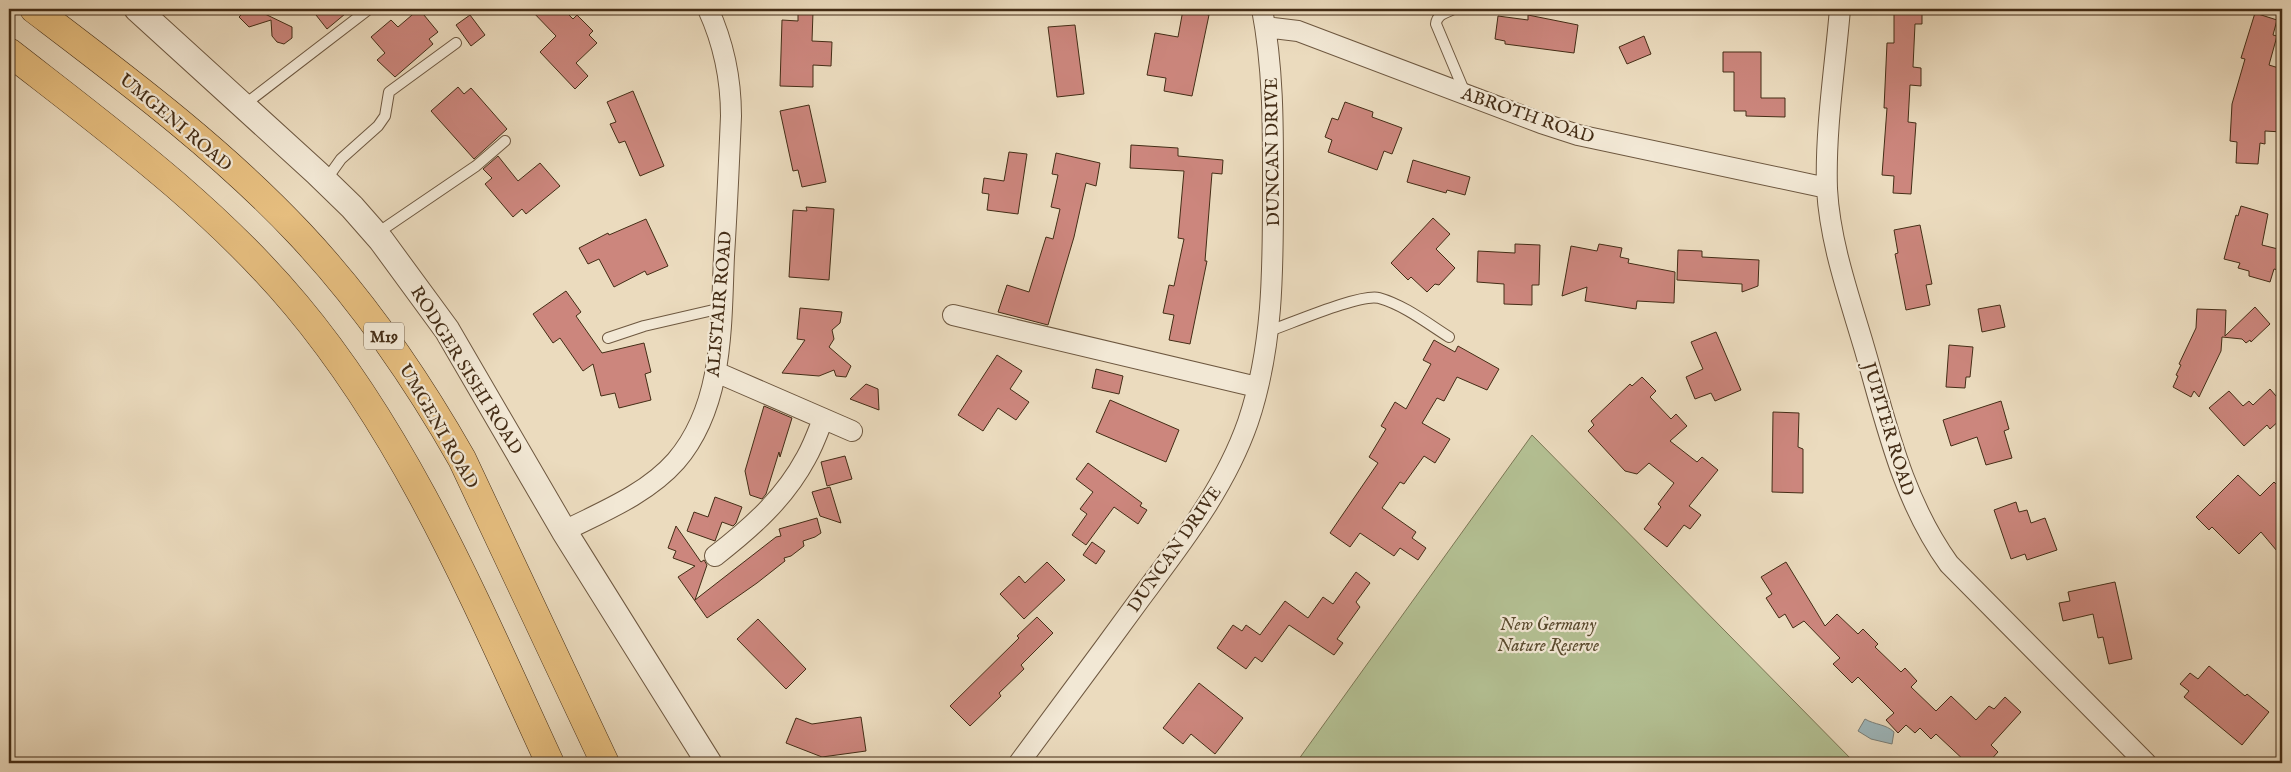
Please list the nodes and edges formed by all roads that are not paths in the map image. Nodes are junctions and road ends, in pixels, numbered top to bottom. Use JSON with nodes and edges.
{"nodes":[{"id":1,"x":34,"y":9,"type":"edge"},
{"id":2,"x":138,"y":9,"type":"edge"},
{"id":3,"x":369,"y":9,"type":"edge"},
{"id":4,"x":708,"y":9,"type":"edge"},
{"id":5,"x":1454,"y":9,"type":"edge"},
{"id":6,"x":1840,"y":9,"type":"edge"},
{"id":7,"x":1264,"y":18,"type":"edge"},
{"id":8,"x":456,"y":43,"type":"dead end"},
{"id":9,"x":9,"y":52,"type":"edge"},
{"id":10,"x":1465,"y":94,"type":"junction"},
{"id":11,"x":244,"y":106,"type":"junction"},
{"id":12,"x":505,"y":141,"type":"dead end"},
{"id":13,"x":325,"y":181,"type":"junction"},
{"id":14,"x":1827,"y":188,"type":"junction"},
{"id":15,"x":376,"y":234,"type":"junction"},
{"id":16,"x":722,"y":308,"type":"junction"},
{"id":17,"x":953,"y":315,"type":"dead end"},
{"id":18,"x":1269,"y":331,"type":"junction"},
{"id":19,"x":1449,"y":337,"type":"dead end"},
{"id":20,"x":608,"y":338,"type":"dead end"},
{"id":21,"x":716,"y":372,"type":"junction"},
{"id":22,"x":1257,"y":387,"type":"junction"},
{"id":23,"x":823,"y":419,"type":"junction"},
{"id":24,"x":852,"y":431,"type":"dead end"},
{"id":25,"x":564,"y":531,"type":"junction"},
{"id":26,"x":715,"y":556,"type":"dead end"},
{"id":27,"x":563,"y":675,"type":"junction"},
{"id":28,"x":550,"y":763,"type":"edge"},
{"id":29,"x":605,"y":763,"type":"edge"},
{"id":30,"x":611,"y":763,"type":"edge"},
{"id":31,"x":710,"y":763,"type":"edge"},
{"id":32,"x":1019,"y":763,"type":"edge"},
{"id":33,"x":2146,"y":763,"type":"edge"}],
"edges":[{"from":1,"to":27,"type":"highway","name":"UMGENI ROAD","number":"M19"},
{"from":2,"to":11,"type":"street","name":"RODGER SISHI ROAD"},
{"from":3,"to":11,"type":"lane"},
{"from":4,"to":16,"type":"street","name":"ALISTAIR ROAD"},
{"from":5,"to":10,"type":"lane"},
{"from":6,"to":14,"type":"street","name":"JUPITER ROAD"},
{"from":7,"to":10,"type":"street","name":"ABROTH ROAD"},
{"from":7,"to":18,"type":"street","name":"DUNCAN DRIVE"},
{"from":8,"to":13,"type":"lane"},
{"from":9,"to":28,"type":"highway"},
{"from":10,"to":14,"type":"street","name":"ABROTH ROAD"},
{"from":11,"to":13,"type":"street","name":"RODGER SISHI ROAD"},
{"from":12,"to":15,"type":"lane"},
{"from":13,"to":15,"type":"street","name":"RODGER SISHI ROAD"},
{"from":14,"to":33,"type":"street","name":"JUPITER ROAD"},
{"from":15,"to":25,"type":"street","name":"RODGER SISHI ROAD"},
{"from":16,"to":20,"type":"lane"},
{"from":16,"to":21,"type":"street","name":"ALISTAIR ROAD"},
{"from":17,"to":22,"type":"street"},
{"from":18,"to":19,"type":"lane"},
{"from":18,"to":22,"type":"street","name":"DUNCAN DRIVE"},
{"from":21,"to":23,"type":"street"},
{"from":21,"to":25,"type":"street","name":"ALISTAIR ROAD"},
{"from":22,"to":32,"type":"street","name":"DUNCAN DRIVE"},
{"from":23,"to":24,"type":"street"},
{"from":23,"to":26,"type":"street"},
{"from":25,"to":31,"type":"street","name":"RODGER SISHI ROAD"},
{"from":27,"to":29,"type":"highway","name":"UMGENI ROAD","number":"M19"},
{"from":27,"to":30,"type":"highway"}]}
